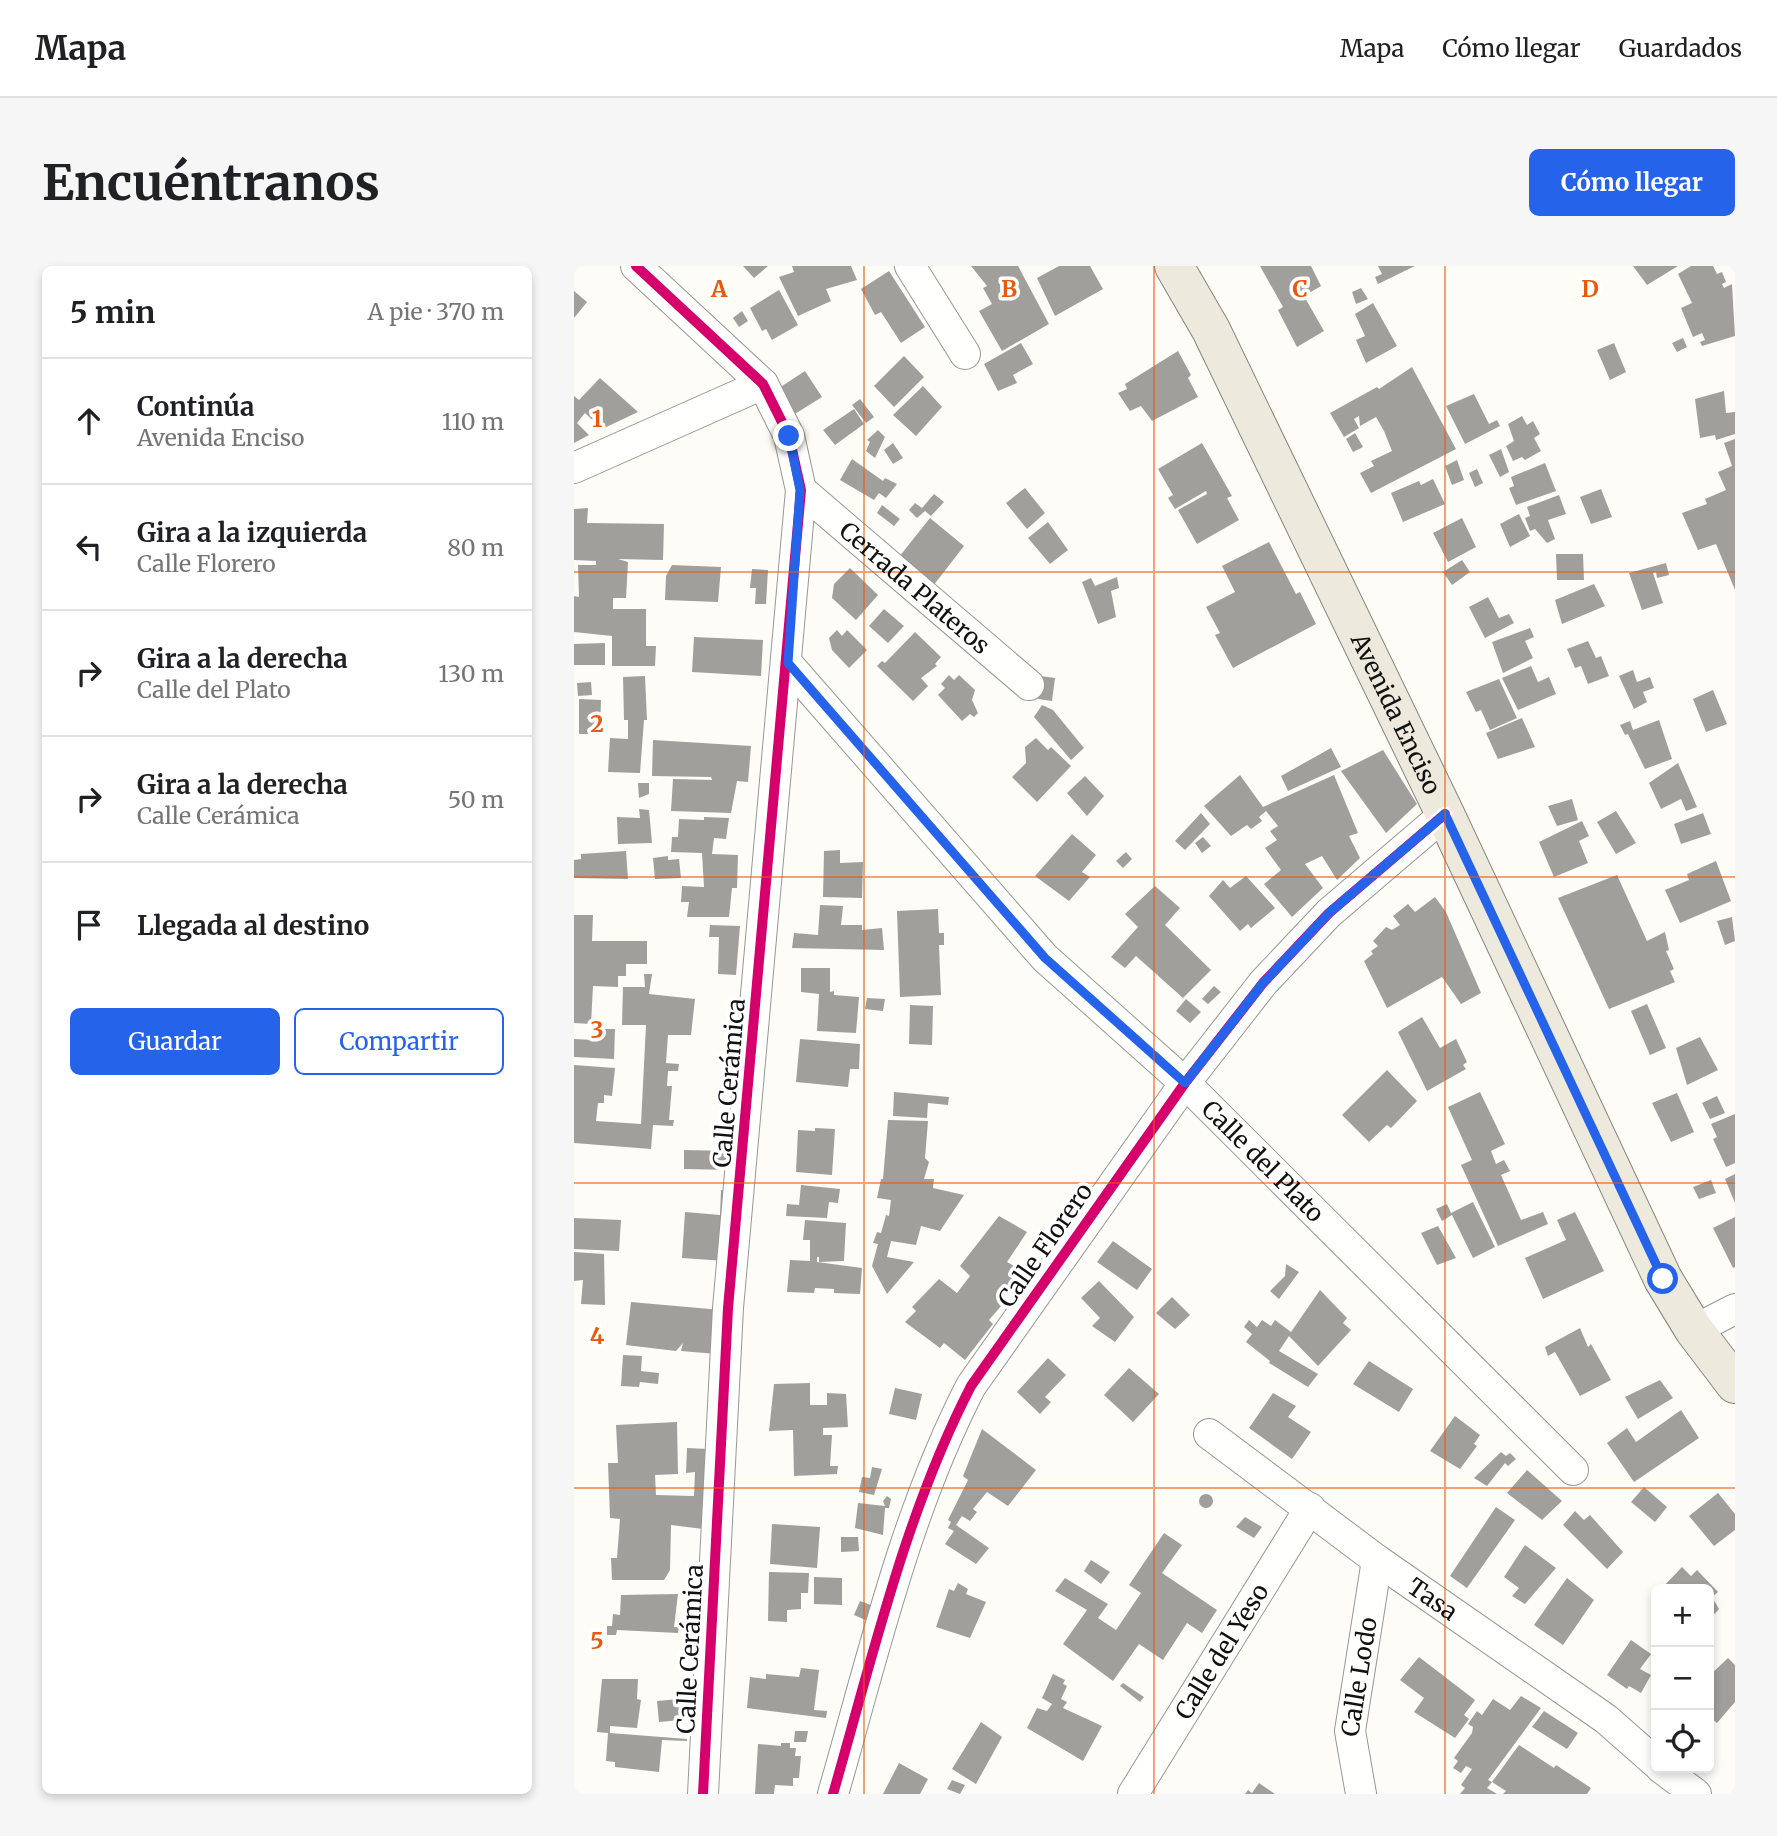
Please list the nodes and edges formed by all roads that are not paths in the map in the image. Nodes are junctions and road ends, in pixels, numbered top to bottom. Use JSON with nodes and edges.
{"nodes":[{"id":1,"x":636,"y":266,"type":"edge"},
{"id":2,"x":910,"y":266,"type":"edge"},
{"id":3,"x":1174,"y":266,"type":"edge"},
{"id":4,"x":965,"y":354,"type":"dead end"},
{"id":5,"x":763,"y":384,"type":"junction"},
{"id":6,"x":574,"y":468,"type":"edge"},
{"id":7,"x":800,"y":490,"type":"junction"},
{"id":8,"x":788,"y":663,"type":"junction"},
{"id":9,"x":1029,"y":685,"type":"dead end"},
{"id":10,"x":1445,"y":814,"type":"junction"},
{"id":11,"x":1185,"y":1083,"type":"junction"},
{"id":12,"x":1735,"y":1309,"type":"edge"},
{"id":13,"x":1694,"y":1330,"type":"junction"},
{"id":14,"x":1735,"y":1384,"type":"edge"},
{"id":15,"x":1209,"y":1434,"type":"dead end"},
{"id":16,"x":1573,"y":1470,"type":"dead end"},
{"id":17,"x":1310,"y":1508,"type":"junction"},
{"id":18,"x":1377,"y":1560,"type":"junction"},
{"id":19,"x":1651,"y":1759,"type":"edge"},
{"id":20,"x":1668,"y":1773,"type":"edge"},
{"id":21,"x":703,"y":1794,"type":"edge"},
{"id":22,"x":833,"y":1794,"type":"edge"},
{"id":23,"x":1133,"y":1794,"type":"edge"},
{"id":24,"x":1361,"y":1794,"type":"edge"},
{"id":25,"x":1696,"y":1794,"type":"edge"}],
"edges":[{"from":1,"to":5,"type":"street"},
{"from":2,"to":4,"type":"street"},
{"from":3,"to":10,"type":"main road","name":"Avenida Enciso"},
{"from":5,"to":6,"type":"street"},
{"from":5,"to":7,"type":"street","name":"Calle Cerámica"},
{"from":7,"to":8,"type":"street","name":"Calle Cerámica"},
{"from":7,"to":9,"type":"street","name":"Cerrada Plateros"},
{"from":8,"to":11,"type":"street","name":"Calle del Plato"},
{"from":8,"to":21,"type":"street","name":"Calle Cerámica"},
{"from":10,"to":11,"type":"street","name":"Calle Florero"},
{"from":10,"to":13,"type":"main road","name":"Avenida Enciso"},
{"from":11,"to":16,"type":"street","name":"Calle del Plato"},
{"from":11,"to":22,"type":"street","name":"Calle Florero"},
{"from":12,"to":13,"type":"street"},
{"from":13,"to":14,"type":"main road","name":"Avenida Enciso"},
{"from":15,"to":17,"type":"street","name":"Tasa"},
{"from":17,"to":18,"type":"street","name":"Tasa"},
{"from":17,"to":23,"type":"street","name":"Calle del Yeso"},
{"from":18,"to":19,"type":"street","name":"Tasa"},
{"from":18,"to":24,"type":"street","name":"Calle Lodo"},
{"from":20,"to":25,"type":"street"}]}
